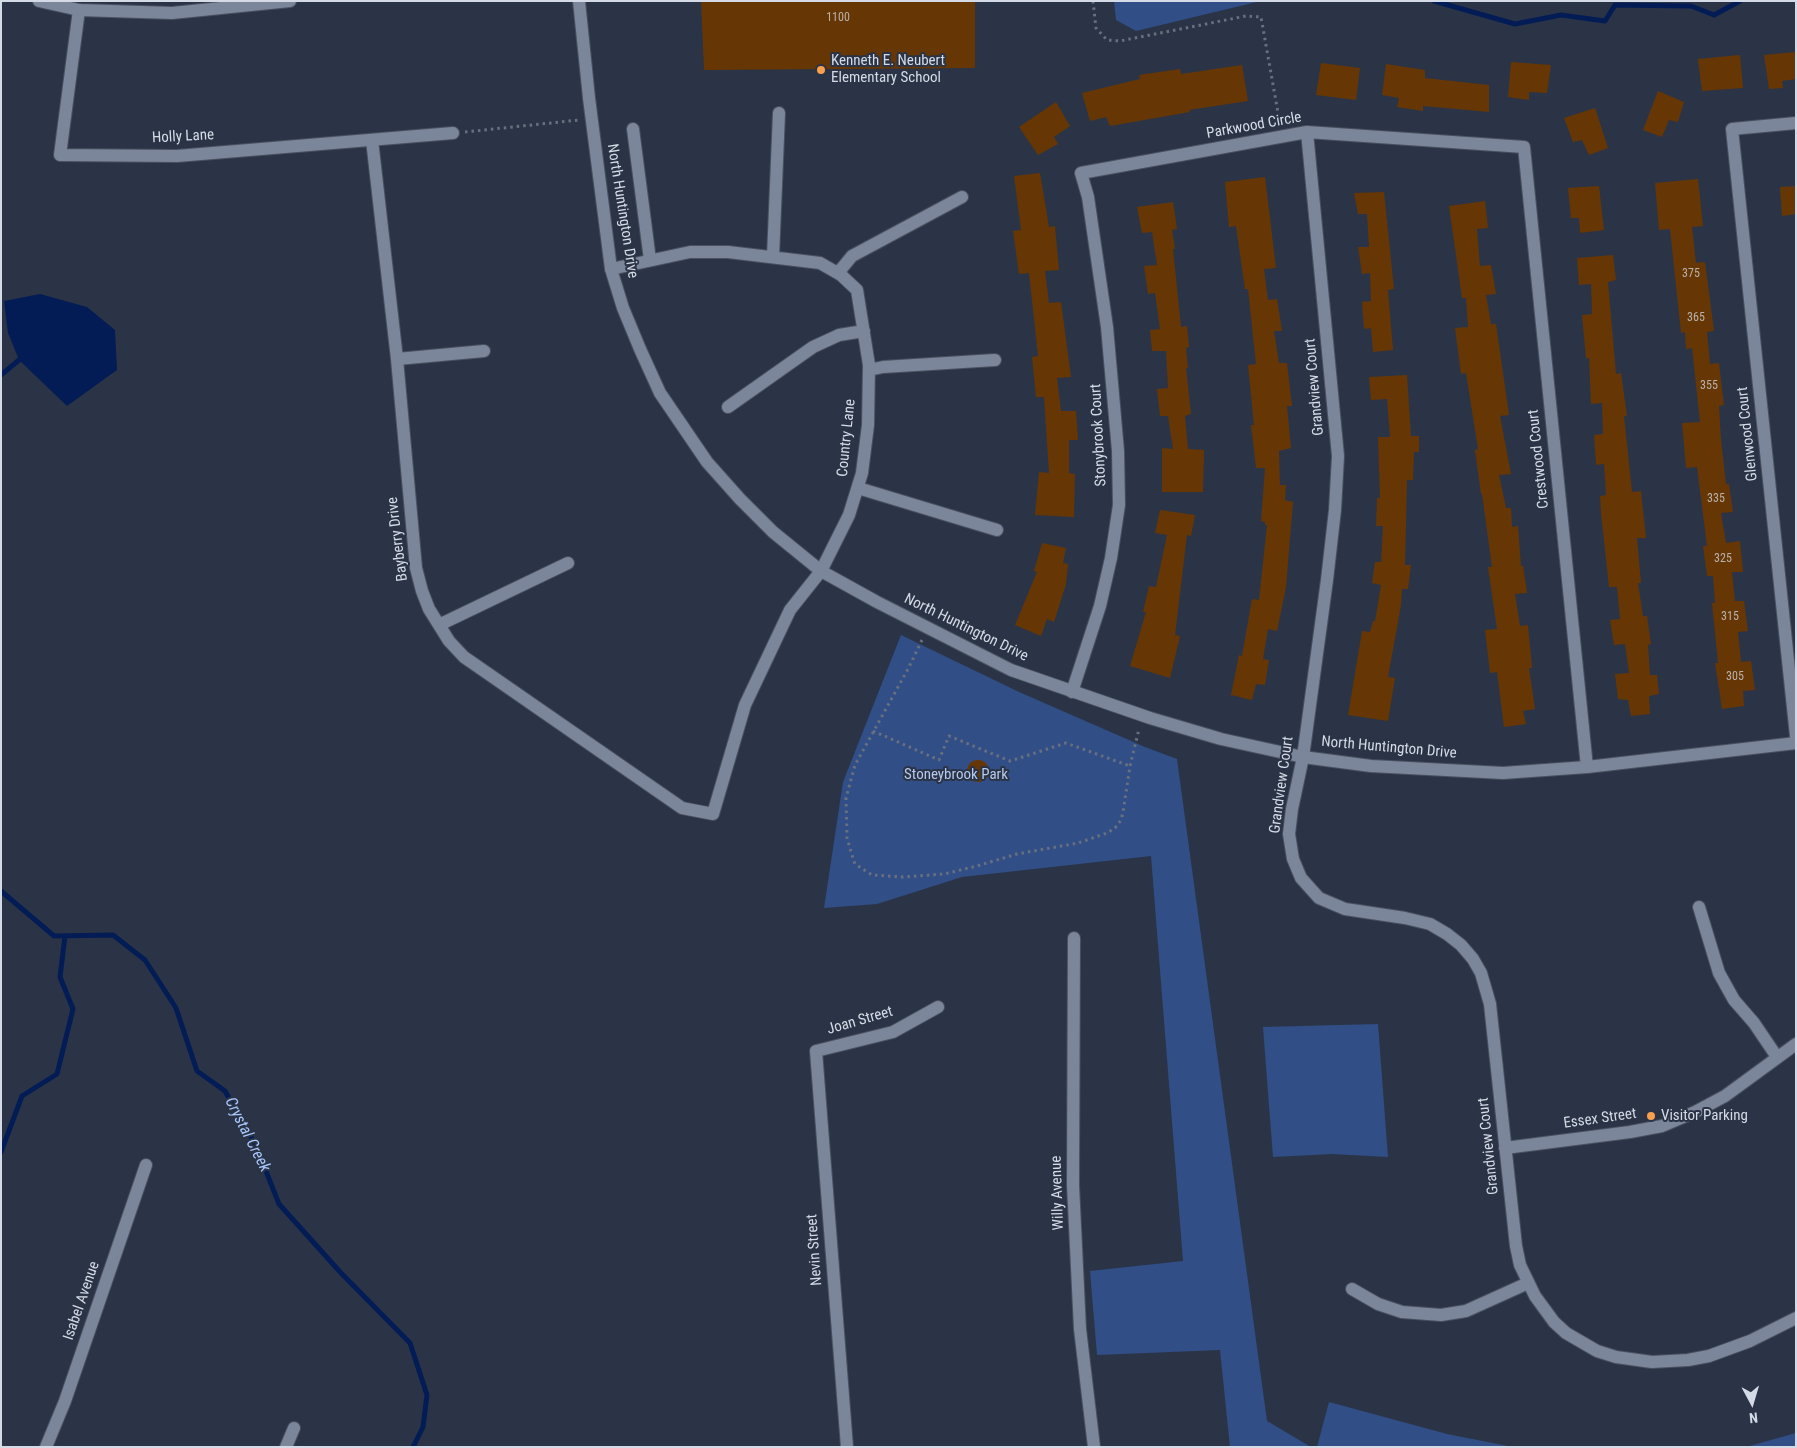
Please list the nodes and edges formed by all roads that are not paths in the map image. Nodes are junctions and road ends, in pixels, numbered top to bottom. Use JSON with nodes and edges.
{"nodes":[{"id":1,"x":38,"y":1,"type":"edge"},
{"id":2,"x":290,"y":1,"type":"edge"},
{"id":3,"x":579,"y":1,"type":"edge"},
{"id":4,"x":221,"y":5,"type":"edge"},
{"id":5,"x":79,"y":10,"type":"junction"},
{"id":6,"x":779,"y":112,"type":"dead end"},
{"id":7,"x":1796,"y":123,"type":"edge"},
{"id":8,"x":633,"y":129,"type":"dead end"},
{"id":9,"x":1307,"y":132,"type":"junction"},
{"id":10,"x":452,"y":133,"type":"road end"},
{"id":11,"x":372,"y":140,"type":"junction"},
{"id":12,"x":1524,"y":148,"type":"joint"},
{"id":13,"x":1081,"y":173,"type":"joint"},
{"id":14,"x":962,"y":197,"type":"dead end"},
{"id":15,"x":772,"y":257,"type":"junction"},
{"id":16,"x":650,"y":260,"type":"junction"},
{"id":17,"x":611,"y":269,"type":"junction"},
{"id":18,"x":838,"y":274,"type":"junction"},
{"id":19,"x":864,"y":331,"type":"junction"},
{"id":20,"x":484,"y":351,"type":"dead end"},
{"id":21,"x":397,"y":359,"type":"junction"},
{"id":22,"x":995,"y":360,"type":"dead end"},
{"id":23,"x":869,"y":370,"type":"junction"},
{"id":24,"x":728,"y":406,"type":"dead end"},
{"id":25,"x":858,"y":488,"type":"junction"},
{"id":26,"x":997,"y":530,"type":"dead end"},
{"id":27,"x":568,"y":563,"type":"dead end"},
{"id":28,"x":821,"y":571,"type":"junction"},
{"id":29,"x":439,"y":625,"type":"junction"},
{"id":30,"x":1072,"y":692,"type":"junction"},
{"id":31,"x":1796,"y":736,"type":"edge"},
{"id":32,"x":1796,"y":743,"type":"edge"},
{"id":33,"x":1303,"y":757,"type":"junction"},
{"id":34,"x":1586,"y":767,"type":"junction"},
{"id":35,"x":713,"y":814,"type":"joint"},
{"id":36,"x":1699,"y":907,"type":"dead end"},
{"id":37,"x":1074,"y":938,"type":"dead end"},
{"id":38,"x":938,"y":1007,"type":"dead end"},
{"id":39,"x":1796,"y":1044,"type":"edge"},
{"id":40,"x":816,"y":1051,"type":"joint"},
{"id":41,"x":1778,"y":1057,"type":"junction"},
{"id":42,"x":1505,"y":1148,"type":"junction"},
{"id":43,"x":146,"y":1165,"type":"dead end"},
{"id":44,"x":1528,"y":1283,"type":"junction"},
{"id":45,"x":1352,"y":1289,"type":"dead end"},
{"id":46,"x":1796,"y":1318,"type":"edge"},
{"id":47,"x":294,"y":1428,"type":"dead end"},
{"id":48,"x":46,"y":1447,"type":"edge"},
{"id":49,"x":286,"y":1447,"type":"edge"},
{"id":50,"x":847,"y":1447,"type":"edge"},
{"id":51,"x":1094,"y":1447,"type":"edge"}],
"edges":[{"from":1,"to":5,"type":"street"},
{"from":2,"to":4,"type":"street"},
{"from":3,"to":17,"type":"street","name":"North Huntington Drive"},
{"from":4,"to":5,"type":"street"},
{"from":5,"to":11,"type":"street","name":"Holly Lane"},
{"from":6,"to":15,"type":"street"},
{"from":7,"to":31,"type":"street","name":"Glenwood Court"},
{"from":8,"to":16,"type":"street"},
{"from":9,"to":12,"type":"street","name":"Parkwood Circle"},
{"from":9,"to":13,"type":"street","name":"Parkwood Circle"},
{"from":9,"to":33,"type":"street","name":"Grandview Court"},
{"from":10,"to":11,"type":"street","name":"Holly Lane"},
{"from":11,"to":21,"type":"street","name":"Bayberry Drive"},
{"from":12,"to":34,"type":"street","name":"Crestwood Court"},
{"from":13,"to":30,"type":"street","name":"Stonybrook Court"},
{"from":14,"to":18,"type":"street"},
{"from":15,"to":16,"type":"street","name":"Country Lane"},
{"from":15,"to":18,"type":"street","name":"Country Lane"},
{"from":16,"to":17,"type":"street","name":"Country Lane"},
{"from":17,"to":28,"type":"street","name":"North Huntington Drive"},
{"from":18,"to":19,"type":"street","name":"Country Lane"},
{"from":19,"to":23,"type":"street","name":"Country Lane"},
{"from":19,"to":24,"type":"street"},
{"from":20,"to":21,"type":"street"},
{"from":21,"to":29,"type":"street","name":"Bayberry Drive"},
{"from":22,"to":23,"type":"street"},
{"from":23,"to":25,"type":"street","name":"Country Lane"},
{"from":25,"to":26,"type":"street"},
{"from":25,"to":28,"type":"street","name":"Country Lane"},
{"from":27,"to":29,"type":"street"},
{"from":28,"to":30,"type":"street","name":"North Huntington Drive"},
{"from":28,"to":35,"type":"street","name":"Country Lane"},
{"from":29,"to":35,"type":"street","name":"Bayberry Drive"},
{"from":30,"to":33,"type":"street","name":"North Huntington Drive"},
{"from":32,"to":34,"type":"street","name":"North Huntington Drive"},
{"from":33,"to":34,"type":"street","name":"North Huntington Drive"},
{"from":33,"to":42,"type":"street","name":"Grandview Court"},
{"from":36,"to":41,"type":"street"},
{"from":37,"to":51,"type":"street","name":"Willy Avenue"},
{"from":38,"to":40,"type":"street","name":"Joan Street"},
{"from":39,"to":41,"type":"street","name":"Essex Street"},
{"from":40,"to":50,"type":"street","name":"Nevin Street"},
{"from":41,"to":42,"type":"street","name":"Essex Street"},
{"from":42,"to":44,"type":"street","name":"Grandview Court"},
{"from":43,"to":48,"type":"street","name":"Isabel Avenue"},
{"from":44,"to":45,"type":"street"},
{"from":44,"to":46,"type":"street","name":"Grandview Court"},
{"from":47,"to":49,"type":"street"}]}
